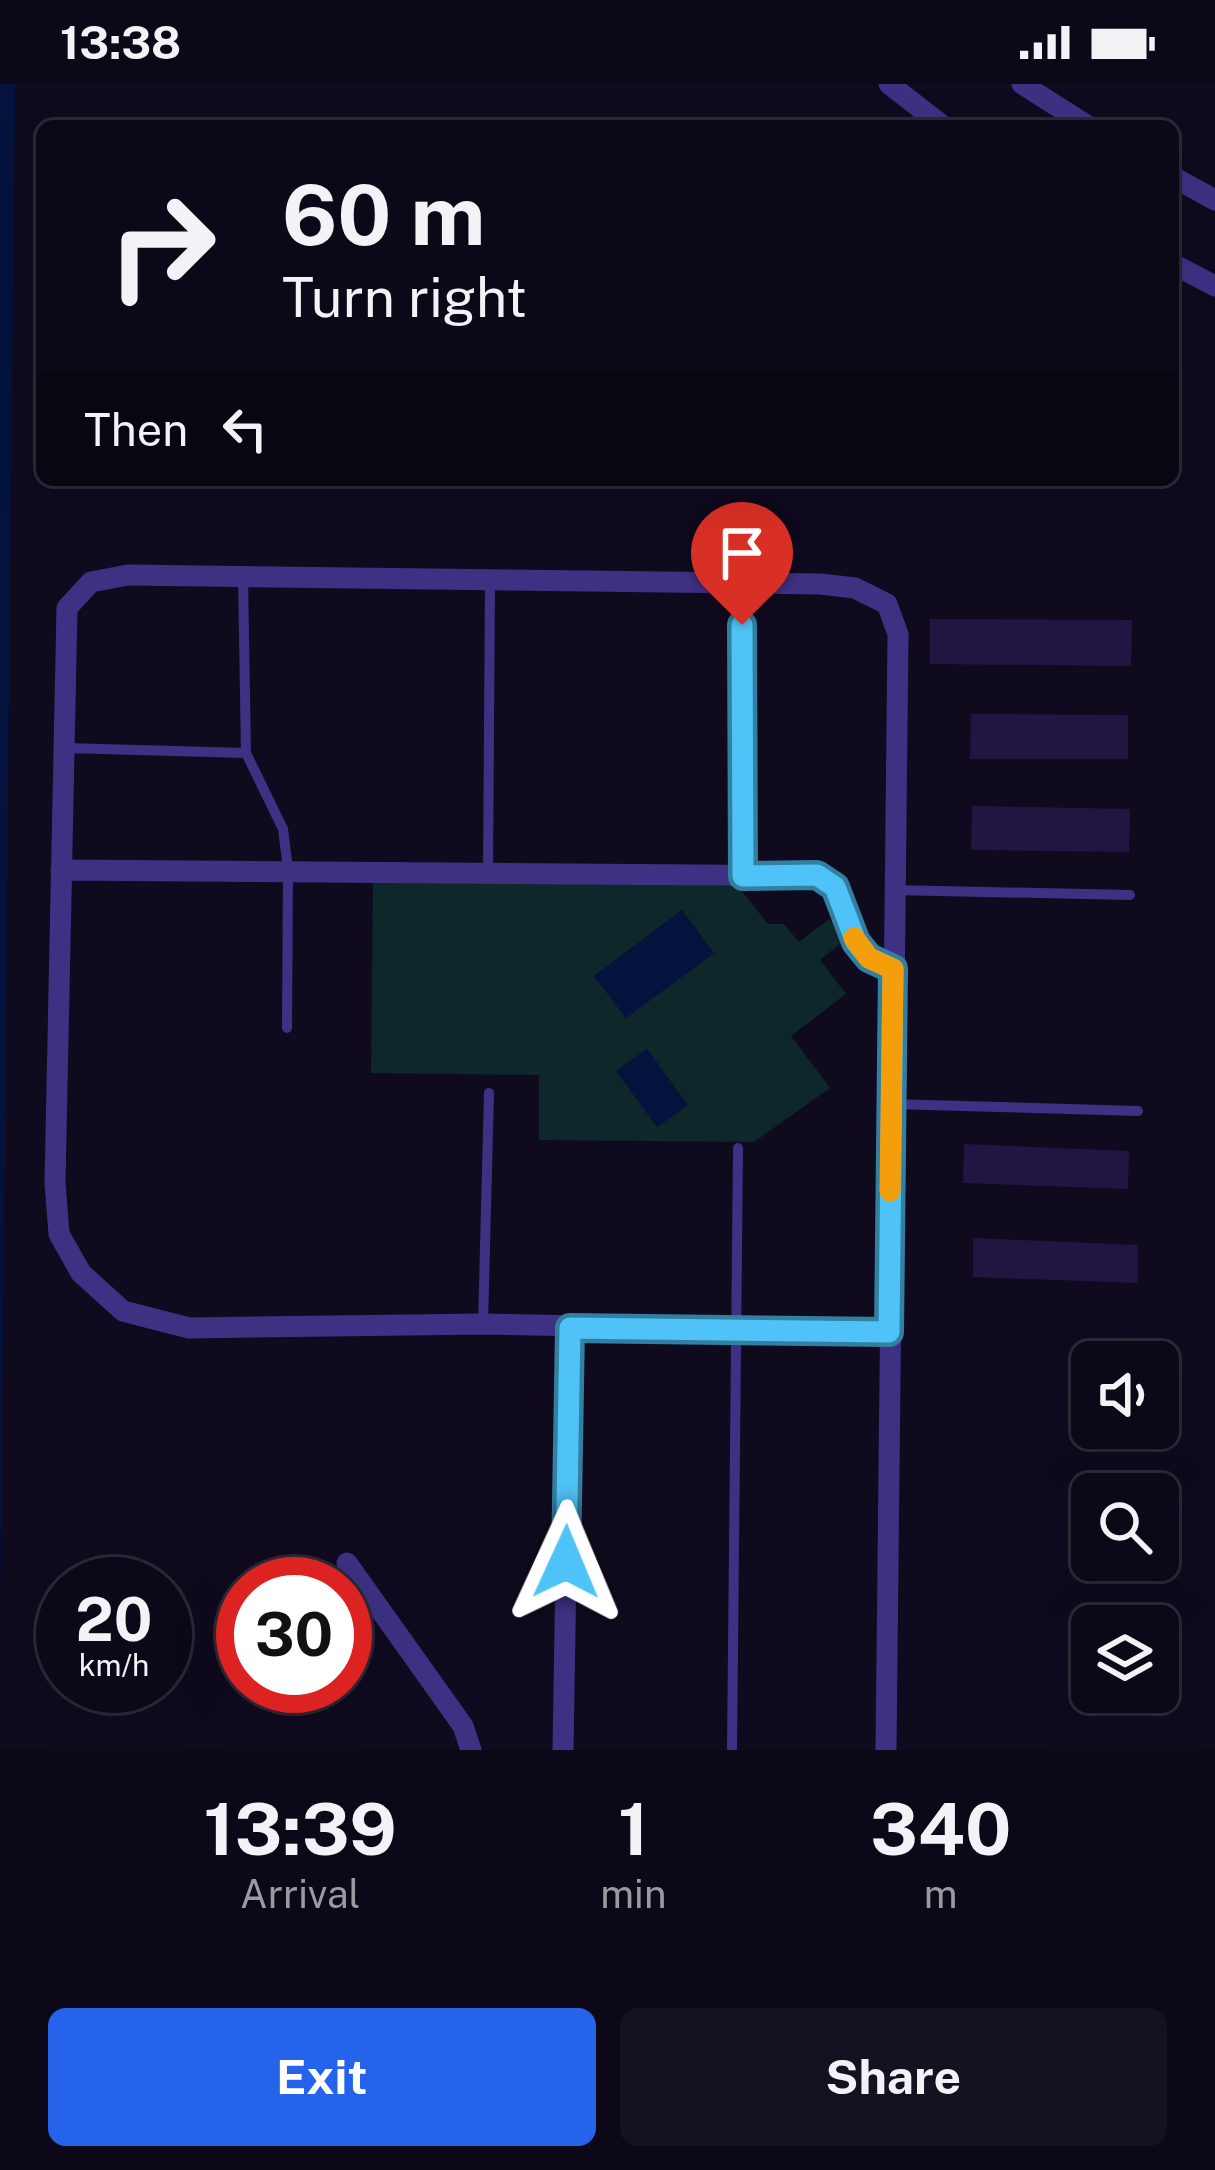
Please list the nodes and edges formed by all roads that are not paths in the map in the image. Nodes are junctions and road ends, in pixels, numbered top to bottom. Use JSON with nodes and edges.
{"nodes":[{"id":1,"x":889,"y":84,"type":"edge"},
{"id":2,"x":1022,"y":84,"type":"edge"},
{"id":3,"x":935,"y":120,"type":"edge"},
{"id":4,"x":1079,"y":120,"type":"edge"},
{"id":5,"x":1179,"y":180,"type":"edge"},
{"id":6,"x":1215,"y":200,"type":"edge"},
{"id":7,"x":1179,"y":267,"type":"edge"},
{"id":8,"x":1215,"y":286,"type":"edge"},
{"id":9,"x":244,"y":578,"type":"junction"},
{"id":10,"x":490,"y":581,"type":"junction"},
{"id":11,"x":742,"y":583,"type":"junction"},
{"id":12,"x":64,"y":748,"type":"junction"},
{"id":13,"x":246,"y":753,"type":"junction"},
{"id":14,"x":288,"y":869,"type":"junction"},
{"id":15,"x":62,"y":870,"type":"junction"},
{"id":16,"x":488,"y":872,"type":"junction"},
{"id":17,"x":743,"y":876,"type":"junction"},
{"id":18,"x":895,"y":890,"type":"junction"},
{"id":19,"x":1130,"y":895,"type":"dead end"},
{"id":20,"x":893,"y":969,"type":"junction"},
{"id":21,"x":287,"y":1028,"type":"dead end"},
{"id":22,"x":489,"y":1093,"type":"dead end"},
{"id":23,"x":891,"y":1104,"type":"junction"},
{"id":24,"x":1138,"y":1111,"type":"dead end"},
{"id":25,"x":738,"y":1148,"type":"dead end"},
{"id":26,"x":484,"y":1324,"type":"junction"},
{"id":27,"x":570,"y":1328,"type":"junction"},
{"id":28,"x":736,"y":1330,"type":"junction"},
{"id":29,"x":889,"y":1332,"type":"junction"},
{"id":30,"x":372,"y":1598,"type":"edge"},
{"id":31,"x":471,"y":1750,"type":"edge"},
{"id":32,"x":563,"y":1750,"type":"edge"},
{"id":33,"x":732,"y":1750,"type":"edge"},
{"id":34,"x":886,"y":1750,"type":"edge"}],
"edges":[{"from":1,"to":3,"type":"street"},
{"from":2,"to":4,"type":"street"},
{"from":5,"to":6,"type":"street"},
{"from":7,"to":8,"type":"street"},
{"from":9,"to":10,"type":"street"},
{"from":9,"to":12,"type":"street"},
{"from":9,"to":13,"type":"lane"},
{"from":10,"to":11,"type":"street"},
{"from":10,"to":16,"type":"lane"},
{"from":11,"to":17,"type":"lane"},
{"from":11,"to":18,"type":"street"},
{"from":12,"to":13,"type":"lane"},
{"from":12,"to":15,"type":"street"},
{"from":13,"to":14,"type":"lane"},
{"from":14,"to":15,"type":"street"},
{"from":14,"to":16,"type":"street"},
{"from":14,"to":21,"type":"lane"},
{"from":15,"to":26,"type":"street"},
{"from":16,"to":17,"type":"street"},
{"from":17,"to":20,"type":"street"},
{"from":18,"to":19,"type":"lane"},
{"from":18,"to":20,"type":"street"},
{"from":20,"to":23,"type":"street"},
{"from":22,"to":26,"type":"lane"},
{"from":23,"to":24,"type":"lane"},
{"from":23,"to":29,"type":"street"},
{"from":25,"to":28,"type":"lane"},
{"from":26,"to":27,"type":"street"},
{"from":27,"to":28,"type":"street"},
{"from":27,"to":32,"type":"street"},
{"from":28,"to":29,"type":"street"},
{"from":28,"to":33,"type":"lane"},
{"from":29,"to":34,"type":"street"},
{"from":30,"to":31,"type":"street"}]}
